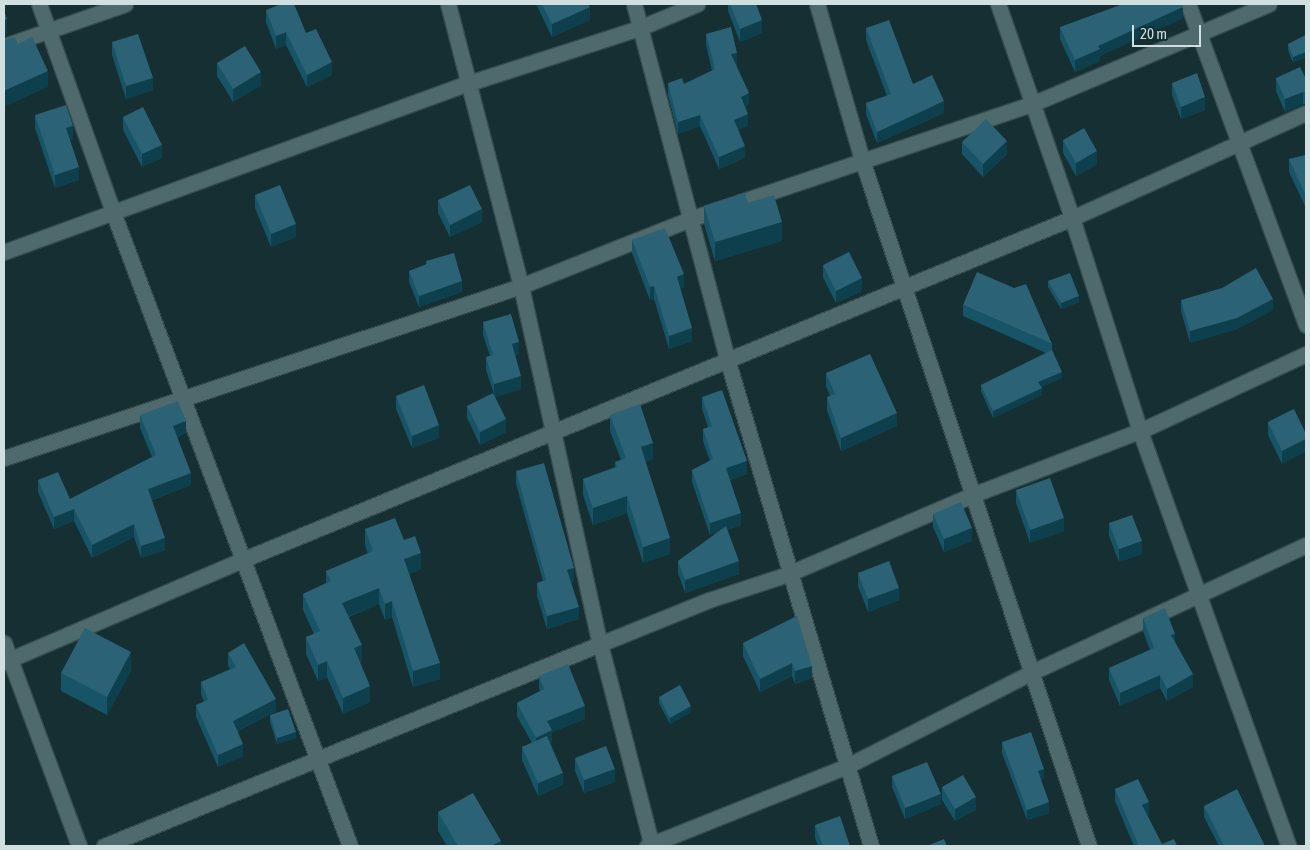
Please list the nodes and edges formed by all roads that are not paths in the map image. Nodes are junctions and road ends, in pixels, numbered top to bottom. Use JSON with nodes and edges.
{"nodes":[{"id":1,"x":39,"y":4,"type":"edge"},
{"id":2,"x":125,"y":4,"type":"edge"},
{"id":3,"x":448,"y":4,"type":"edge"},
{"id":4,"x":634,"y":4,"type":"edge"},
{"id":5,"x":697,"y":4,"type":"edge"},
{"id":6,"x":817,"y":4,"type":"edge"},
{"id":7,"x":998,"y":4,"type":"edge"},
{"id":8,"x":1188,"y":4,"type":"edge"},
{"id":9,"x":1269,"y":4,"type":"edge"},
{"id":10,"x":642,"y":27,"type":"junction"},
{"id":11,"x":49,"y":30,"type":"junction"},
{"id":12,"x":1199,"y":34,"type":"junction"},
{"id":13,"x":4,"y":46,"type":"edge"},
{"id":14,"x":466,"y":84,"type":"junction"},
{"id":15,"x":1032,"y":104,"type":"junction"},
{"id":16,"x":1306,"y":113,"type":"edge"},
{"id":17,"x":1239,"y":141,"type":"junction"},
{"id":18,"x":863,"y":163,"type":"junction"},
{"id":19,"x":113,"y":212,"type":"junction"},
{"id":20,"x":1072,"y":218,"type":"junction"},
{"id":21,"x":690,"y":219,"type":"junction"},
{"id":22,"x":4,"y":252,"type":"edge"},
{"id":23,"x":521,"y":286,"type":"junction"},
{"id":24,"x":903,"y":286,"type":"junction"},
{"id":25,"x":1306,"y":325,"type":"edge"},
{"id":26,"x":1306,"y":354,"type":"edge"},
{"id":27,"x":728,"y":362,"type":"junction"},
{"id":28,"x":182,"y":397,"type":"junction"},
{"id":29,"x":555,"y":431,"type":"junction"},
{"id":30,"x":1140,"y":431,"type":"junction"},
{"id":31,"x":4,"y":458,"type":"edge"},
{"id":32,"x":972,"y":495,"type":"junction"},
{"id":33,"x":1306,"y":545,"type":"edge"},
{"id":34,"x":242,"y":560,"type":"junction"},
{"id":35,"x":788,"y":574,"type":"junction"},
{"id":36,"x":1197,"y":596,"type":"junction"},
{"id":37,"x":4,"y":643,"type":"edge"},
{"id":38,"x":600,"y":644,"type":"junction"},
{"id":39,"x":7,"y":661,"type":"edge"},
{"id":40,"x":1030,"y":672,"type":"junction"},
{"id":41,"x":319,"y":758,"type":"junction"},
{"id":42,"x":846,"y":766,"type":"junction"},
{"id":43,"x":79,"y":846,"type":"edge"},
{"id":44,"x":104,"y":846,"type":"edge"},
{"id":45,"x":350,"y":846,"type":"edge"},
{"id":46,"x":650,"y":846,"type":"edge"},
{"id":47,"x":872,"y":846,"type":"edge"},
{"id":48,"x":1090,"y":846,"type":"edge"},
{"id":49,"x":1289,"y":846,"type":"edge"}],
"edges":[{"from":1,"to":11,"type":"street"},
{"from":2,"to":11,"type":"street"},
{"from":3,"to":14,"type":"street"},
{"from":4,"to":10,"type":"street"},
{"from":5,"to":10,"type":"street"},
{"from":6,"to":18,"type":"street"},
{"from":7,"to":15,"type":"street"},
{"from":8,"to":12,"type":"street"},
{"from":9,"to":12,"type":"street"},
{"from":10,"to":14,"type":"street"},
{"from":10,"to":21,"type":"street"},
{"from":11,"to":13,"type":"street"},
{"from":11,"to":19,"type":"street"},
{"from":12,"to":15,"type":"street"},
{"from":12,"to":17,"type":"street"},
{"from":14,"to":19,"type":"street"},
{"from":14,"to":23,"type":"street"},
{"from":15,"to":18,"type":"street"},
{"from":15,"to":20,"type":"street"},
{"from":16,"to":17,"type":"street"},
{"from":17,"to":20,"type":"street"},
{"from":17,"to":25,"type":"street"},
{"from":18,"to":21,"type":"street"},
{"from":18,"to":24,"type":"street"},
{"from":19,"to":22,"type":"street"},
{"from":19,"to":28,"type":"street"},
{"from":20,"to":24,"type":"street"},
{"from":20,"to":30,"type":"street"},
{"from":21,"to":23,"type":"street"},
{"from":21,"to":27,"type":"street"},
{"from":23,"to":28,"type":"street"},
{"from":23,"to":29,"type":"street"},
{"from":24,"to":27,"type":"street"},
{"from":24,"to":32,"type":"street"},
{"from":26,"to":30,"type":"street"},
{"from":27,"to":29,"type":"street"},
{"from":27,"to":35,"type":"street"},
{"from":28,"to":31,"type":"street"},
{"from":28,"to":34,"type":"street"},
{"from":29,"to":34,"type":"street"},
{"from":29,"to":38,"type":"street"},
{"from":30,"to":32,"type":"street"},
{"from":30,"to":36,"type":"street"},
{"from":32,"to":35,"type":"street"},
{"from":32,"to":40,"type":"street"},
{"from":33,"to":36,"type":"street"},
{"from":34,"to":39,"type":"street"},
{"from":34,"to":41,"type":"street"},
{"from":35,"to":38,"type":"street"},
{"from":35,"to":42,"type":"street"},
{"from":36,"to":40,"type":"street"},
{"from":36,"to":49,"type":"street"},
{"from":37,"to":39,"type":"street"},
{"from":38,"to":41,"type":"street"},
{"from":38,"to":46,"type":"street"},
{"from":39,"to":43,"type":"street"},
{"from":40,"to":42,"type":"street"},
{"from":40,"to":48,"type":"street"},
{"from":41,"to":44,"type":"street"},
{"from":41,"to":45,"type":"street"},
{"from":42,"to":46,"type":"street"},
{"from":42,"to":47,"type":"street"}]}
